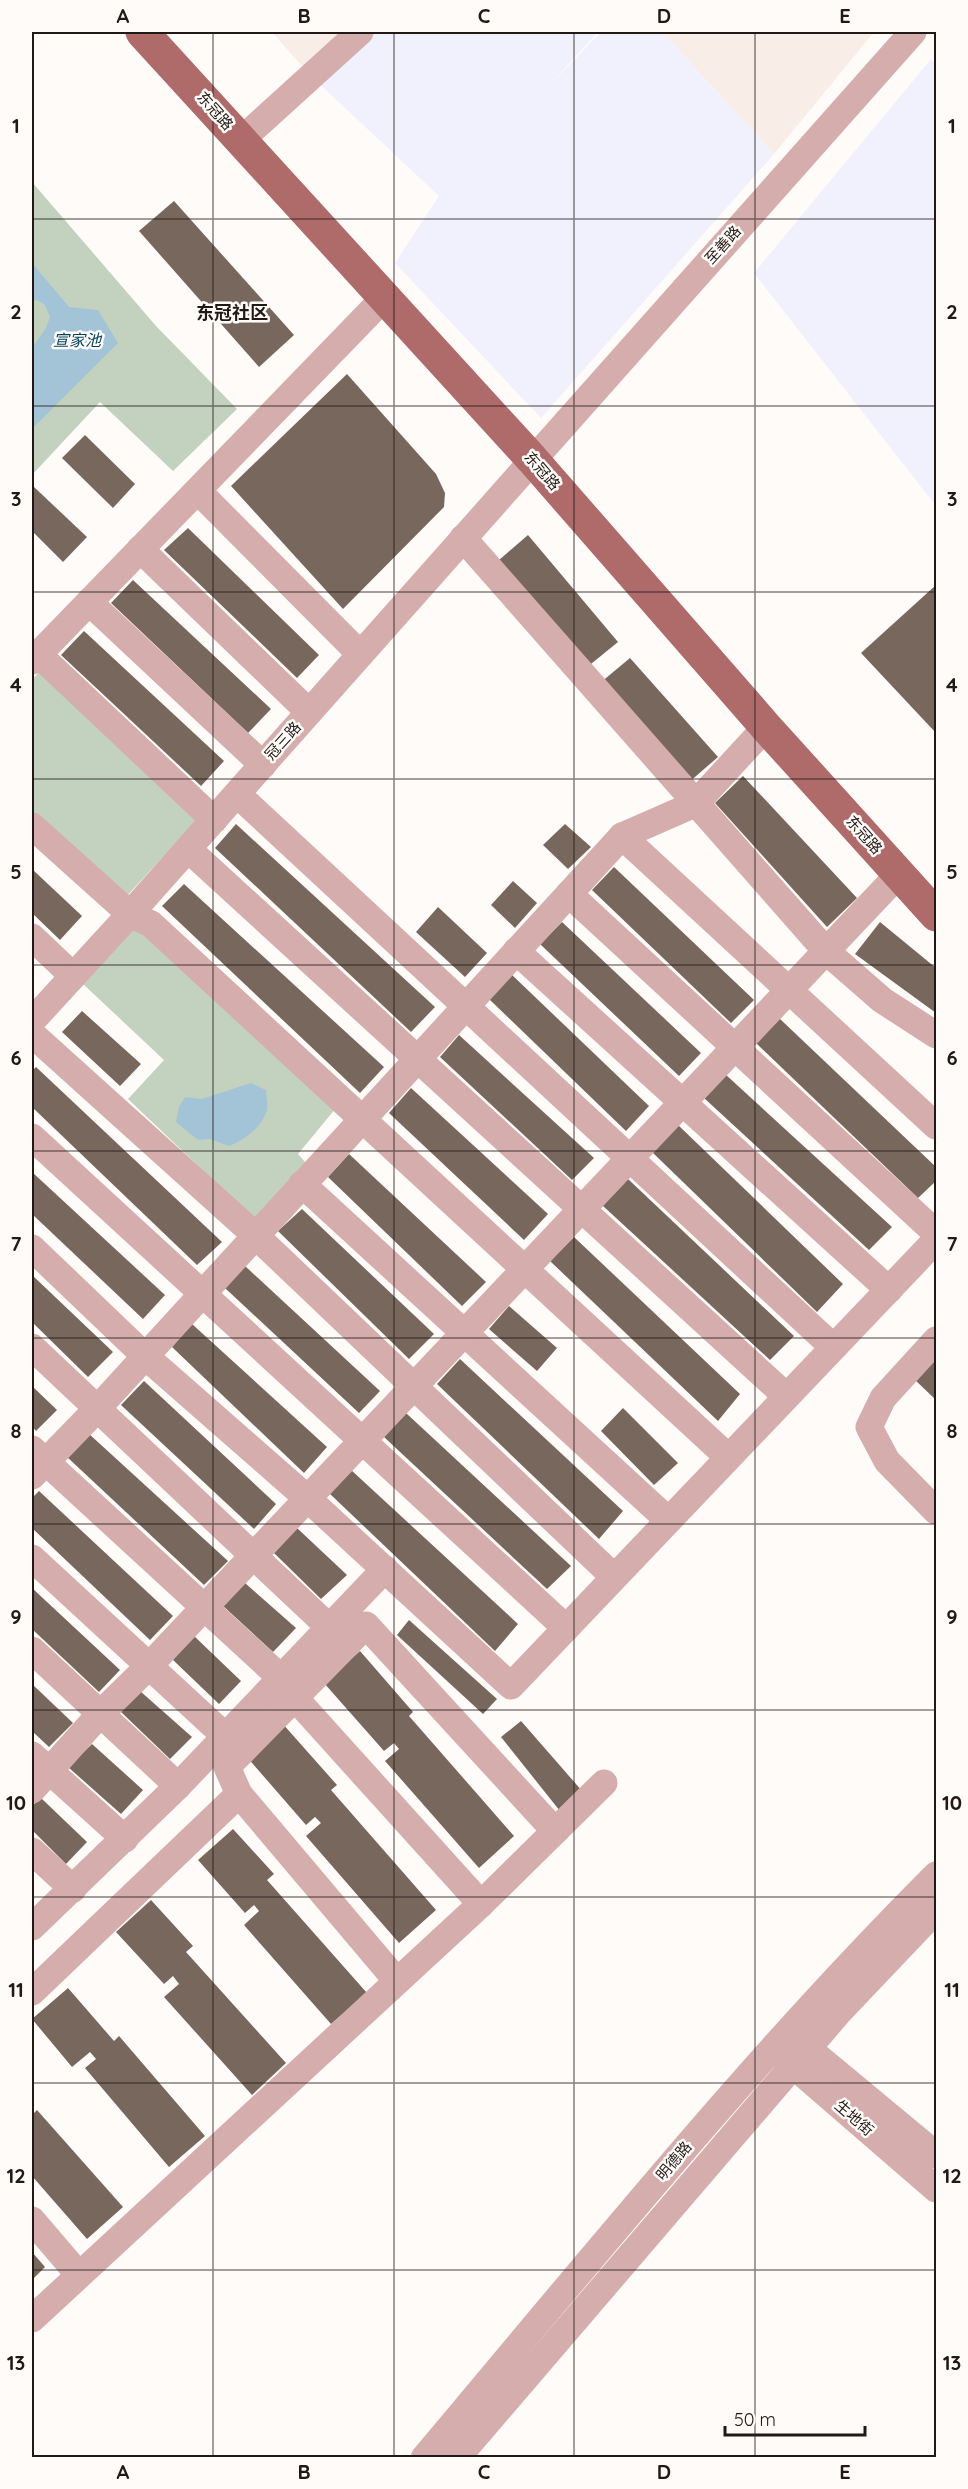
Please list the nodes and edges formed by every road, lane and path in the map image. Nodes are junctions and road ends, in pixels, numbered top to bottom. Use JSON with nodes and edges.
{"nodes":[{"id":1,"x":142,"y":32,"type":"edge"},
{"id":2,"x":360,"y":32,"type":"edge"},
{"id":3,"x":913,"y":32,"type":"edge"},
{"id":4,"x":241,"y":140,"type":"junction"},
{"id":5,"x":385,"y":297,"type":"junction"},
{"id":6,"x":532,"y":459,"type":"junction"},
{"id":7,"x":198,"y":491,"type":"junction"},
{"id":8,"x":463,"y":538,"type":"junction"},
{"id":9,"x":140,"y":549,"type":"junction"},
{"id":10,"x":89,"y":602,"type":"junction"},
{"id":11,"x":360,"y":654,"type":"junction"},
{"id":12,"x":35,"y":658,"type":"edge"},
{"id":13,"x":309,"y":712,"type":"junction"},
{"id":14,"x":766,"y":727,"type":"junction"},
{"id":15,"x":263,"y":765,"type":"junction"},
{"id":16,"x":237,"y":794,"type":"junction"},
{"id":17,"x":695,"y":804,"type":"junction"},
{"id":18,"x":214,"y":820,"type":"junction"},
{"id":19,"x":32,"y":826,"type":"edge"},
{"id":20,"x":622,"y":836,"type":"junction"},
{"id":21,"x":188,"y":849,"type":"junction"},
{"id":22,"x":899,"y":874,"type":"junction"},
{"id":23,"x":569,"y":894,"type":"junction"},
{"id":24,"x":130,"y":914,"type":"junction"},
{"id":25,"x":936,"y":915,"type":"edge"},
{"id":26,"x":32,"y":937,"type":"edge"},
{"id":27,"x":516,"y":951,"type":"junction"},
{"id":28,"x":827,"y":952,"type":"junction"},
{"id":29,"x":73,"y":976,"type":"junction"},
{"id":30,"x":789,"y":992,"type":"junction"},
{"id":31,"x":466,"y":1005,"type":"junction"},
{"id":32,"x":32,"y":1021,"type":"edge"},
{"id":33,"x":32,"y":1034,"type":"edge"},
{"id":34,"x":936,"y":1035,"type":"edge"},
{"id":35,"x":735,"y":1048,"type":"junction"},
{"id":36,"x":417,"y":1058,"type":"junction"},
{"id":37,"x":682,"y":1104,"type":"junction"},
{"id":38,"x":361,"y":1118,"type":"junction"},
{"id":39,"x":936,"y":1126,"type":"edge"},
{"id":40,"x":32,"y":1137,"type":"edge"},
{"id":41,"x":631,"y":1157,"type":"junction"},
{"id":42,"x":302,"y":1184,"type":"junction"},
{"id":43,"x":582,"y":1208,"type":"junction"},
{"id":44,"x":936,"y":1233,"type":"edge"},
{"id":45,"x":255,"y":1235,"type":"junction"},
{"id":46,"x":936,"y":1240,"type":"edge"},
{"id":47,"x":32,"y":1248,"type":"edge"},
{"id":48,"x":524,"y":1269,"type":"junction"},
{"id":49,"x":889,"y":1290,"type":"junction"},
{"id":50,"x":201,"y":1294,"type":"junction"},
{"id":51,"x":464,"y":1333,"type":"junction"},
{"id":52,"x":936,"y":1340,"type":"edge"},
{"id":53,"x":32,"y":1347,"type":"edge"},
{"id":54,"x":833,"y":1347,"type":"junction"},
{"id":55,"x":145,"y":1356,"type":"junction"},
{"id":56,"x":413,"y":1387,"type":"junction"},
{"id":57,"x":786,"y":1396,"type":"junction"},
{"id":58,"x":97,"y":1409,"type":"junction"},
{"id":59,"x":361,"y":1441,"type":"junction"},
{"id":60,"x":728,"y":1457,"type":"junction"},
{"id":61,"x":36,"y":1462,"type":"edge"},
{"id":62,"x":307,"y":1498,"type":"junction"},
{"id":63,"x":936,"y":1511,"type":"edge"},
{"id":64,"x":668,"y":1520,"type":"junction"},
{"id":65,"x":253,"y":1555,"type":"junction"},
{"id":66,"x":32,"y":1558,"type":"edge"},
{"id":67,"x":385,"y":1569,"type":"junction"},
{"id":68,"x":614,"y":1577,"type":"junction"},
{"id":69,"x":203,"y":1608,"type":"junction"},
{"id":70,"x":330,"y":1628,"type":"junction"},
{"id":71,"x":566,"y":1628,"type":"junction"},
{"id":72,"x":32,"y":1650,"type":"edge"},
{"id":73,"x":148,"y":1667,"type":"junction"},
{"id":74,"x":288,"y":1688,"type":"junction"},
{"id":75,"x":100,"y":1714,"type":"junction"},
{"id":76,"x":225,"y":1736,"type":"junction"},
{"id":77,"x":38,"y":1772,"type":"edge"},
{"id":78,"x":604,"y":1783,"type":"dead end"},
{"id":79,"x":178,"y":1786,"type":"junction"},
{"id":80,"x":239,"y":1794,"type":"junction"},
{"id":81,"x":555,"y":1831,"type":"junction"},
{"id":82,"x":125,"y":1839,"type":"junction"},
{"id":83,"x":32,"y":1851,"type":"edge"},
{"id":84,"x":936,"y":1875,"type":"edge"},
{"id":85,"x":73,"y":1889,"type":"junction"},
{"id":86,"x":481,"y":1904,"type":"junction"},
{"id":87,"x":936,"y":1910,"type":"edge"},
{"id":88,"x":32,"y":1927,"type":"edge"},
{"id":89,"x":397,"y":1981,"type":"junction"},
{"id":90,"x":32,"y":1992,"type":"edge"},
{"id":91,"x":790,"y":2048,"type":"junction"},
{"id":92,"x":936,"y":2155,"type":"edge"},
{"id":93,"x":936,"y":2189,"type":"edge"},
{"id":94,"x":32,"y":2220,"type":"edge"},
{"id":95,"x":80,"y":2275,"type":"junction"},
{"id":96,"x":32,"y":2319,"type":"edge"},
{"id":97,"x":423,"y":2457,"type":"edge"},
{"id":98,"x":457,"y":2457,"type":"edge"}],
"edges":[{"from":1,"to":4,"type":"main road","name":"东冠路"},
{"from":2,"to":4,"type":"street"},
{"from":3,"to":6,"type":"street","name":"至善路"},
{"from":4,"to":5,"type":"main road","name":"东冠路"},
{"from":5,"to":6,"type":"main road","name":"东冠路"},
{"from":5,"to":7,"type":"street"},
{"from":6,"to":8,"type":"street","name":"冠三路"},
{"from":6,"to":14,"type":"main road","name":"东冠路"},
{"from":7,"to":9,"type":"street"},
{"from":7,"to":11,"type":"street"},
{"from":8,"to":11,"type":"street","name":"冠三路"},
{"from":8,"to":17,"type":"street"},
{"from":9,"to":10,"type":"street"},
{"from":9,"to":13,"type":"street"},
{"from":10,"to":12,"type":"street"},
{"from":10,"to":15,"type":"street"},
{"from":11,"to":13,"type":"street","name":"冠三路"},
{"from":12,"to":18,"type":"street"},
{"from":13,"to":15,"type":"street","name":"冠三路"},
{"from":14,"to":17,"type":"street"},
{"from":14,"to":22,"type":"main road","name":"东冠路"},
{"from":15,"to":16,"type":"street","name":"冠三路"},
{"from":16,"to":18,"type":"street","name":"冠三路"},
{"from":16,"to":31,"type":"street"},
{"from":17,"to":20,"type":"street"},
{"from":17,"to":28,"type":"street"},
{"from":18,"to":21,"type":"street","name":"冠三路"},
{"from":19,"to":24,"type":"street"},
{"from":20,"to":23,"type":"street"},
{"from":20,"to":30,"type":"street"},
{"from":21,"to":24,"type":"street","name":"冠三路"},
{"from":21,"to":36,"type":"street"},
{"from":22,"to":25,"type":"main road","name":"东冠路"},
{"from":22,"to":28,"type":"street"},
{"from":23,"to":27,"type":"street"},
{"from":23,"to":35,"type":"street"},
{"from":24,"to":29,"type":"street","name":"冠三路"},
{"from":24,"to":38,"type":"street"},
{"from":26,"to":29,"type":"street"},
{"from":27,"to":31,"type":"street"},
{"from":27,"to":37,"type":"street"},
{"from":28,"to":30,"type":"street"},
{"from":28,"to":34,"type":"street"},
{"from":29,"to":32,"type":"street","name":"冠三路"},
{"from":30,"to":35,"type":"street"},
{"from":30,"to":39,"type":"street"},
{"from":31,"to":36,"type":"street"},
{"from":31,"to":41,"type":"street"},
{"from":33,"to":45,"type":"street"},
{"from":35,"to":37,"type":"street"},
{"from":35,"to":44,"type":"street"},
{"from":36,"to":38,"type":"street"},
{"from":36,"to":43,"type":"street"},
{"from":37,"to":41,"type":"street"},
{"from":37,"to":49,"type":"street"},
{"from":38,"to":42,"type":"street"},
{"from":38,"to":48,"type":"street"},
{"from":40,"to":50,"type":"street"},
{"from":41,"to":43,"type":"street"},
{"from":41,"to":54,"type":"street"},
{"from":42,"to":45,"type":"street"},
{"from":42,"to":51,"type":"street"},
{"from":43,"to":48,"type":"street"},
{"from":43,"to":57,"type":"street"},
{"from":45,"to":50,"type":"street"},
{"from":45,"to":56,"type":"street"},
{"from":46,"to":49,"type":"street"},
{"from":47,"to":55,"type":"street"},
{"from":48,"to":51,"type":"street"},
{"from":48,"to":60,"type":"street"},
{"from":49,"to":54,"type":"street"},
{"from":50,"to":55,"type":"street"},
{"from":50,"to":59,"type":"street"},
{"from":51,"to":56,"type":"street"},
{"from":51,"to":64,"type":"street"},
{"from":52,"to":63,"type":"street"},
{"from":53,"to":58,"type":"street"},
{"from":54,"to":57,"type":"street"},
{"from":55,"to":58,"type":"street"},
{"from":55,"to":62,"type":"street"},
{"from":56,"to":59,"type":"street"},
{"from":56,"to":68,"type":"street"},
{"from":57,"to":60,"type":"street"},
{"from":58,"to":61,"type":"street"},
{"from":58,"to":65,"type":"street"},
{"from":59,"to":62,"type":"street"},
{"from":59,"to":71,"type":"street"},
{"from":60,"to":64,"type":"street"},
{"from":61,"to":69,"type":"street"},
{"from":62,"to":65,"type":"street"},
{"from":62,"to":67,"type":"street"},
{"from":64,"to":68,"type":"street"},
{"from":65,"to":69,"type":"street"},
{"from":65,"to":70,"type":"street"},
{"from":66,"to":73,"type":"street"},
{"from":67,"to":70,"type":"street"},
{"from":67,"to":71,"type":"street"},
{"from":68,"to":71,"type":"street"},
{"from":69,"to":73,"type":"street"},
{"from":69,"to":74,"type":"street"},
{"from":70,"to":74,"type":"street"},
{"from":72,"to":75,"type":"street"},
{"from":73,"to":75,"type":"street"},
{"from":73,"to":76,"type":"street"},
{"from":74,"to":76,"type":"street"},
{"from":74,"to":80,"type":"street"},
{"from":74,"to":81,"type":"street"},
{"from":74,"to":86,"type":"street"},
{"from":75,"to":77,"type":"street"},
{"from":75,"to":79,"type":"street"},
{"from":76,"to":79,"type":"street"},
{"from":77,"to":82,"type":"street"},
{"from":78,"to":81,"type":"street"},
{"from":79,"to":82,"type":"street"},
{"from":80,"to":89,"type":"street"},
{"from":80,"to":90,"type":"street"},
{"from":81,"to":86,"type":"street"},
{"from":82,"to":85,"type":"street"},
{"from":83,"to":85,"type":"street"},
{"from":84,"to":91,"type":"street","name":"明德路"},
{"from":85,"to":88,"type":"street"},
{"from":86,"to":89,"type":"street"},
{"from":87,"to":91,"type":"street","name":"明德路"},
{"from":89,"to":95,"type":"street"},
{"from":91,"to":92,"type":"street","name":"生地街"},
{"from":91,"to":93,"type":"street","name":"生地街"},
{"from":91,"to":97,"type":"street","name":"明德路"},
{"from":91,"to":98,"type":"street","name":"明德路"},
{"from":94,"to":95,"type":"street"},
{"from":95,"to":96,"type":"street"}]}
